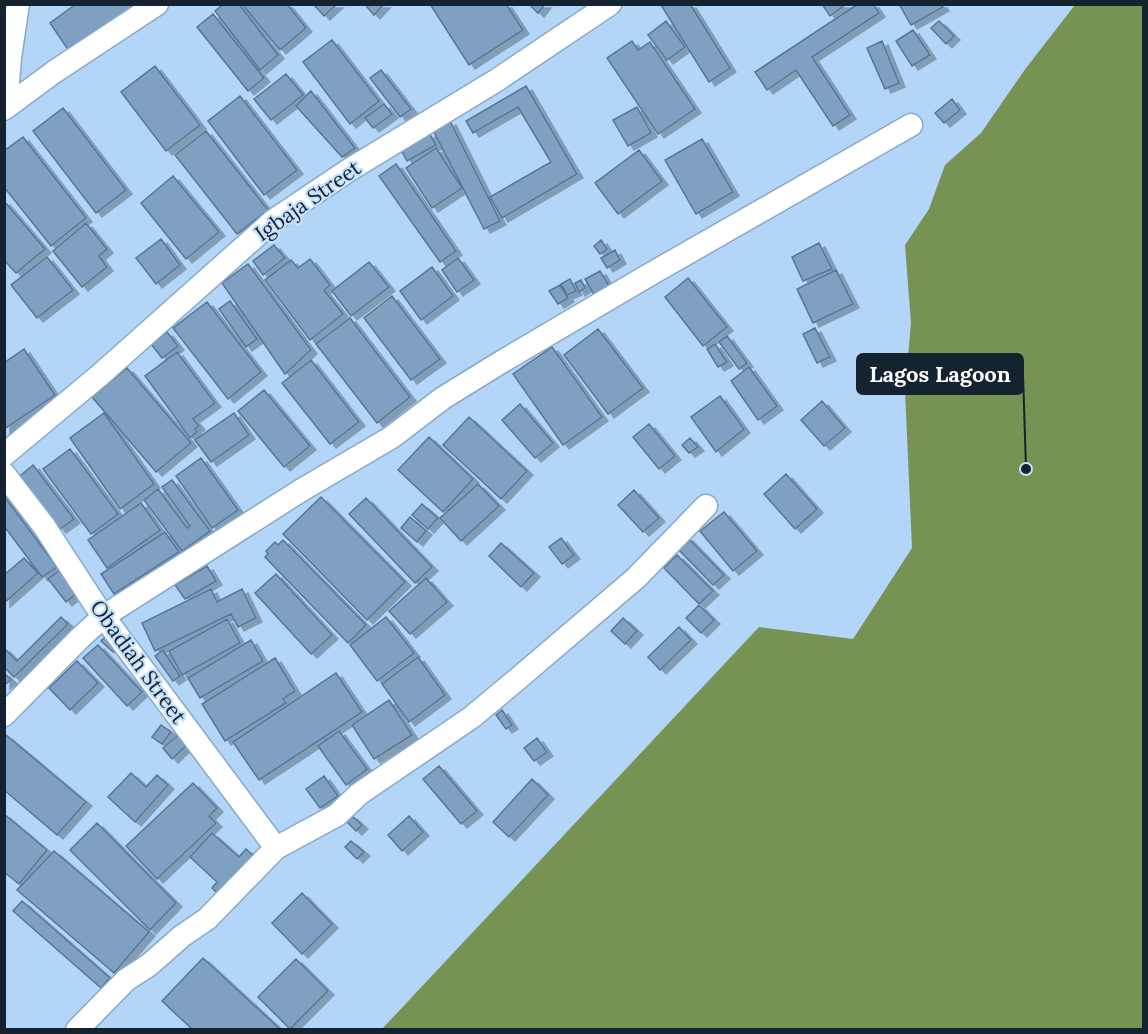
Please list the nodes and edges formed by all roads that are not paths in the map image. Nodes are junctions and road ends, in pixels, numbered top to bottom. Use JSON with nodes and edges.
{"nodes":[{"id":1,"x":18,"y":4,"type":"edge"},
{"id":2,"x":157,"y":4,"type":"edge"},
{"id":3,"x":610,"y":4,"type":"edge"},
{"id":4,"x":5,"y":108,"type":"edge"},
{"id":5,"x":911,"y":125,"type":"dead end"},
{"id":6,"x":4,"y":454,"type":"edge"},
{"id":7,"x":4,"y":474,"type":"edge"},
{"id":8,"x":706,"y":506,"type":"dead end"},
{"id":9,"x":104,"y":616,"type":"junction"},
{"id":10,"x":4,"y":715,"type":"edge"},
{"id":11,"x":276,"y":848,"type":"junction"},
{"id":12,"x":77,"y":1029,"type":"edge"}],
"edges":[{"from":1,"to":4,"type":"street"},
{"from":2,"to":4,"type":"street"},
{"from":3,"to":6,"type":"street","name":"Igbaja Street"},
{"from":5,"to":9,"type":"street"},
{"from":7,"to":9,"type":"street","name":"Obadiah Street"},
{"from":8,"to":11,"type":"street"},
{"from":9,"to":10,"type":"street"},
{"from":9,"to":11,"type":"street","name":"Obadiah Street"},
{"from":11,"to":12,"type":"street"}]}
